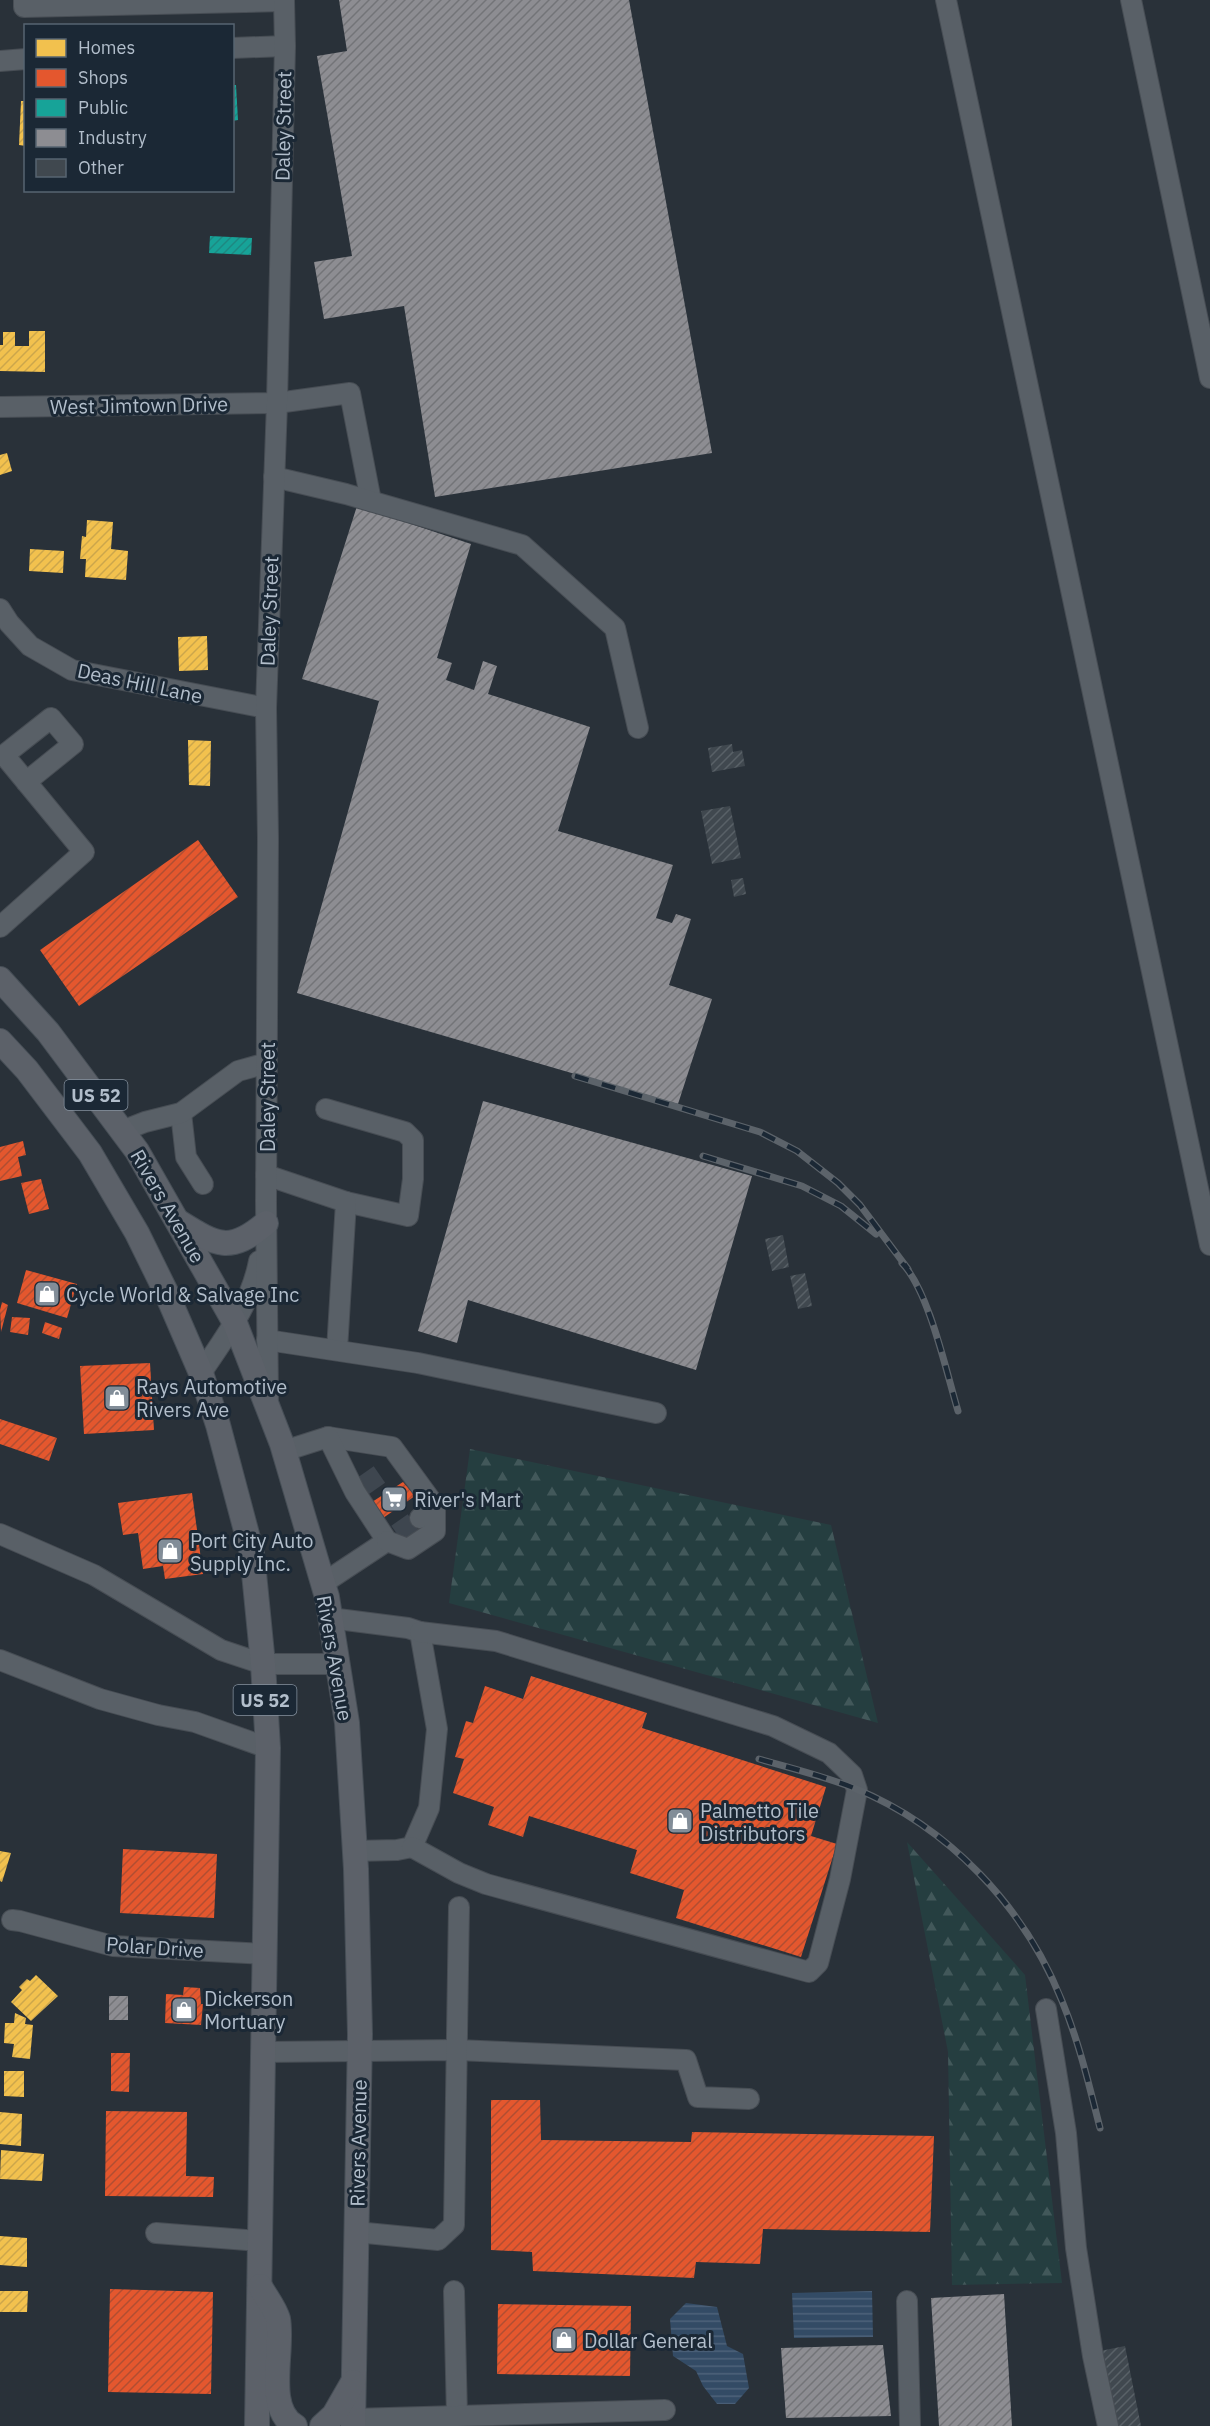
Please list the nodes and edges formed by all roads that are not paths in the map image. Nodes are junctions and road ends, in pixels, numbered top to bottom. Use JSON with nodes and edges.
{"nodes":[{"id":1,"x":24,"y":0,"type":"edge"},
{"id":2,"x":284,"y":0,"type":"edge"},
{"id":3,"x":946,"y":0,"type":"edge"},
{"id":4,"x":1131,"y":0,"type":"edge"},
{"id":5,"x":285,"y":46,"type":"junction"},
{"id":6,"x":234,"y":48,"type":"edge"},
{"id":7,"x":24,"y":59,"type":"edge"},
{"id":8,"x":0,"y":61,"type":"edge"},
{"id":9,"x":1210,"y":378,"type":"edge"},
{"id":10,"x":277,"y":403,"type":"junction"},
{"id":11,"x":0,"y":407,"type":"edge"},
{"id":12,"x":274,"y":477,"type":"junction"},
{"id":13,"x":371,"y":501,"type":"junction"},
{"id":14,"x":0,"y":609,"type":"edge"},
{"id":15,"x":266,"y":708,"type":"junction"},
{"id":16,"x":638,"y":728,"type":"dead end"},
{"id":17,"x":27,"y":782,"type":"dead end"},
{"id":18,"x":0,"y":927,"type":"edge"},
{"id":19,"x":0,"y":979,"type":"edge"},
{"id":20,"x":0,"y":1041,"type":"edge"},
{"id":21,"x":267,"y":1063,"type":"junction"},
{"id":22,"x":326,"y":1109,"type":"dead end"},
{"id":23,"x":181,"y":1113,"type":"junction"},
{"id":24,"x":122,"y":1131,"type":"junction"},
{"id":25,"x":266,"y":1175,"type":"junction"},
{"id":26,"x":203,"y":1184,"type":"dead end"},
{"id":27,"x":346,"y":1202,"type":"junction"},
{"id":28,"x":178,"y":1222,"type":"junction"},
{"id":29,"x":266,"y":1223,"type":"junction"},
{"id":30,"x":1210,"y":1245,"type":"edge"},
{"id":31,"x":235,"y":1323,"type":"junction"},
{"id":32,"x":267,"y":1341,"type":"junction"},
{"id":33,"x":337,"y":1350,"type":"junction"},
{"id":34,"x":201,"y":1373,"type":"junction"},
{"id":35,"x":268,"y":1407,"type":"junction"},
{"id":36,"x":656,"y":1413,"type":"dead end"},
{"id":37,"x":328,"y":1437,"type":"junction"},
{"id":38,"x":284,"y":1451,"type":"junction"},
{"id":39,"x":0,"y":1534,"type":"edge"},
{"id":40,"x":392,"y":1538,"type":"junction"},
{"id":41,"x":322,"y":1584,"type":"junction"},
{"id":42,"x":330,"y":1618,"type":"junction"},
{"id":43,"x":420,"y":1632,"type":"junction"},
{"id":44,"x":0,"y":1660,"type":"edge"},
{"id":45,"x":263,"y":1664,"type":"junction"},
{"id":46,"x":338,"y":1664,"type":"junction"},
{"id":47,"x":268,"y":1748,"type":"junction"},
{"id":48,"x":412,"y":1847,"type":"junction"},
{"id":49,"x":354,"y":1851,"type":"junction"},
{"id":50,"x":459,"y":1907,"type":"dead end"},
{"id":51,"x":4,"y":1921,"type":"edge"},
{"id":52,"x":264,"y":1954,"type":"junction"},
{"id":53,"x":1046,"y":2009,"type":"dead end"},
{"id":54,"x":457,"y":2050,"type":"junction"},
{"id":55,"x":262,"y":2052,"type":"junction"},
{"id":56,"x":359,"y":2052,"type":"junction"},
{"id":57,"x":749,"y":2099,"type":"dead end"},
{"id":58,"x":356,"y":2232,"type":"junction"},
{"id":59,"x":156,"y":2233,"type":"dead end"},
{"id":60,"x":259,"y":2241,"type":"junction"},
{"id":61,"x":258,"y":2284,"type":"junction"},
{"id":62,"x":454,"y":2291,"type":"dead end"},
{"id":63,"x":907,"y":2301,"type":"dead end"},
{"id":64,"x":354,"y":2380,"type":"junction"},
{"id":65,"x":665,"y":2410,"type":"dead end"},
{"id":66,"x":458,"y":2416,"type":"junction"},
{"id":67,"x":351,"y":2419,"type":"edge"},
{"id":68,"x":256,"y":2426,"type":"edge"},
{"id":69,"x":295,"y":2426,"type":"edge"},
{"id":70,"x":322,"y":2426,"type":"edge"},
{"id":71,"x":910,"y":2426,"type":"edge"},
{"id":72,"x":1108,"y":2426,"type":"edge"}],
"edges":[{"from":1,"to":2,"type":"street"},
{"from":2,"to":5,"type":"street","name":"Daley Street"},
{"from":3,"to":30,"type":"street"},
{"from":4,"to":9,"type":"street"},
{"from":5,"to":6,"type":"street"},
{"from":5,"to":10,"type":"street","name":"Daley Street"},
{"from":7,"to":8,"type":"street"},
{"from":10,"to":11,"type":"street","name":"West Jimtown Drive"},
{"from":10,"to":12,"type":"street","name":"Daley Street"},
{"from":10,"to":13,"type":"street","name":"West Jimtown Drive"},
{"from":12,"to":13,"type":"street"},
{"from":12,"to":15,"type":"street","name":"Daley Street"},
{"from":13,"to":16,"type":"street"},
{"from":14,"to":15,"type":"street","name":"Deas Hill Lane"},
{"from":15,"to":21,"type":"street","name":"Daley Street"},
{"from":17,"to":18,"type":"street"},
{"from":19,"to":24,"type":"main road","name":"Rivers Avenue","number":"US 52"},
{"from":20,"to":34,"type":"main road","name":"Rivers Avenue","number":"US 52"},
{"from":21,"to":23,"type":"street"},
{"from":21,"to":25,"type":"street","name":"Daley Street"},
{"from":22,"to":27,"type":"street"},
{"from":23,"to":24,"type":"street"},
{"from":23,"to":26,"type":"street"},
{"from":24,"to":28,"type":"main road","name":"Rivers Avenue","number":"US 52"},
{"from":25,"to":27,"type":"street"},
{"from":25,"to":29,"type":"street","name":"Daley Street"},
{"from":27,"to":33,"type":"street"},
{"from":28,"to":29,"type":"main road"},
{"from":28,"to":31,"type":"main road","name":"Rivers Avenue","number":"US 52"},
{"from":29,"to":31,"type":"street","name":"Daley Street"},
{"from":29,"to":32,"type":"street","name":"Daley Street"},
{"from":31,"to":34,"type":"street","name":"Daley Street"},
{"from":31,"to":35,"type":"main road","name":"Rivers Avenue","number":"US 52"},
{"from":32,"to":33,"type":"street"},
{"from":32,"to":35,"type":"street","name":"Daley Street"},
{"from":33,"to":36,"type":"street"},
{"from":34,"to":45,"type":"main road","name":"Rivers Avenue","number":"US 52"},
{"from":35,"to":38,"type":"main road","name":"Rivers Avenue","number":"US 52"},
{"from":37,"to":38,"type":"street"},
{"from":37,"to":40,"type":"street"},
{"from":37,"to":40,"type":"street"},
{"from":38,"to":41,"type":"main road","name":"Rivers Avenue","number":"US 52"},
{"from":39,"to":45,"type":"street"},
{"from":40,"to":41,"type":"street"},
{"from":41,"to":42,"type":"main road","name":"Rivers Avenue","number":"US 52"},
{"from":42,"to":43,"type":"street"},
{"from":42,"to":46,"type":"main road","name":"Rivers Avenue","number":"US 52"},
{"from":43,"to":48,"type":"street"},
{"from":43,"to":48,"type":"street"},
{"from":44,"to":47,"type":"street"},
{"from":45,"to":46,"type":"street"},
{"from":45,"to":47,"type":"main road","name":"Rivers Avenue","number":"US 52"},
{"from":46,"to":49,"type":"main road","name":"Rivers Avenue","number":"US 52"},
{"from":47,"to":52,"type":"main road","name":"Rivers Avenue","number":"US 52"},
{"from":48,"to":49,"type":"street"},
{"from":49,"to":56,"type":"main road","name":"Rivers Avenue","number":"US 52"},
{"from":50,"to":54,"type":"street"},
{"from":51,"to":52,"type":"street","name":"Polar Drive"},
{"from":52,"to":55,"type":"main road","name":"Rivers Avenue","number":"US 52"},
{"from":53,"to":72,"type":"street"},
{"from":54,"to":56,"type":"street"},
{"from":54,"to":57,"type":"street"},
{"from":54,"to":58,"type":"street"},
{"from":55,"to":56,"type":"street"},
{"from":55,"to":60,"type":"main road","name":"Rivers Avenue","number":"US 52"},
{"from":56,"to":58,"type":"main road","name":"Rivers Avenue","number":"US 52"},
{"from":58,"to":64,"type":"main road","name":"Rivers Avenue","number":"US 52"},
{"from":59,"to":60,"type":"street"},
{"from":60,"to":61,"type":"main road","name":"Rivers Avenue","number":"US 52"},
{"from":61,"to":68,"type":"main road","name":"Rivers Avenue","number":"US 52"},
{"from":61,"to":69,"type":"main road"},
{"from":62,"to":66,"type":"street"},
{"from":63,"to":71,"type":"street"},
{"from":64,"to":67,"type":"main road","name":"Rivers Avenue","number":"US 52"},
{"from":64,"to":70,"type":"main road"},
{"from":65,"to":66,"type":"street"},
{"from":66,"to":67,"type":"street"}]}
